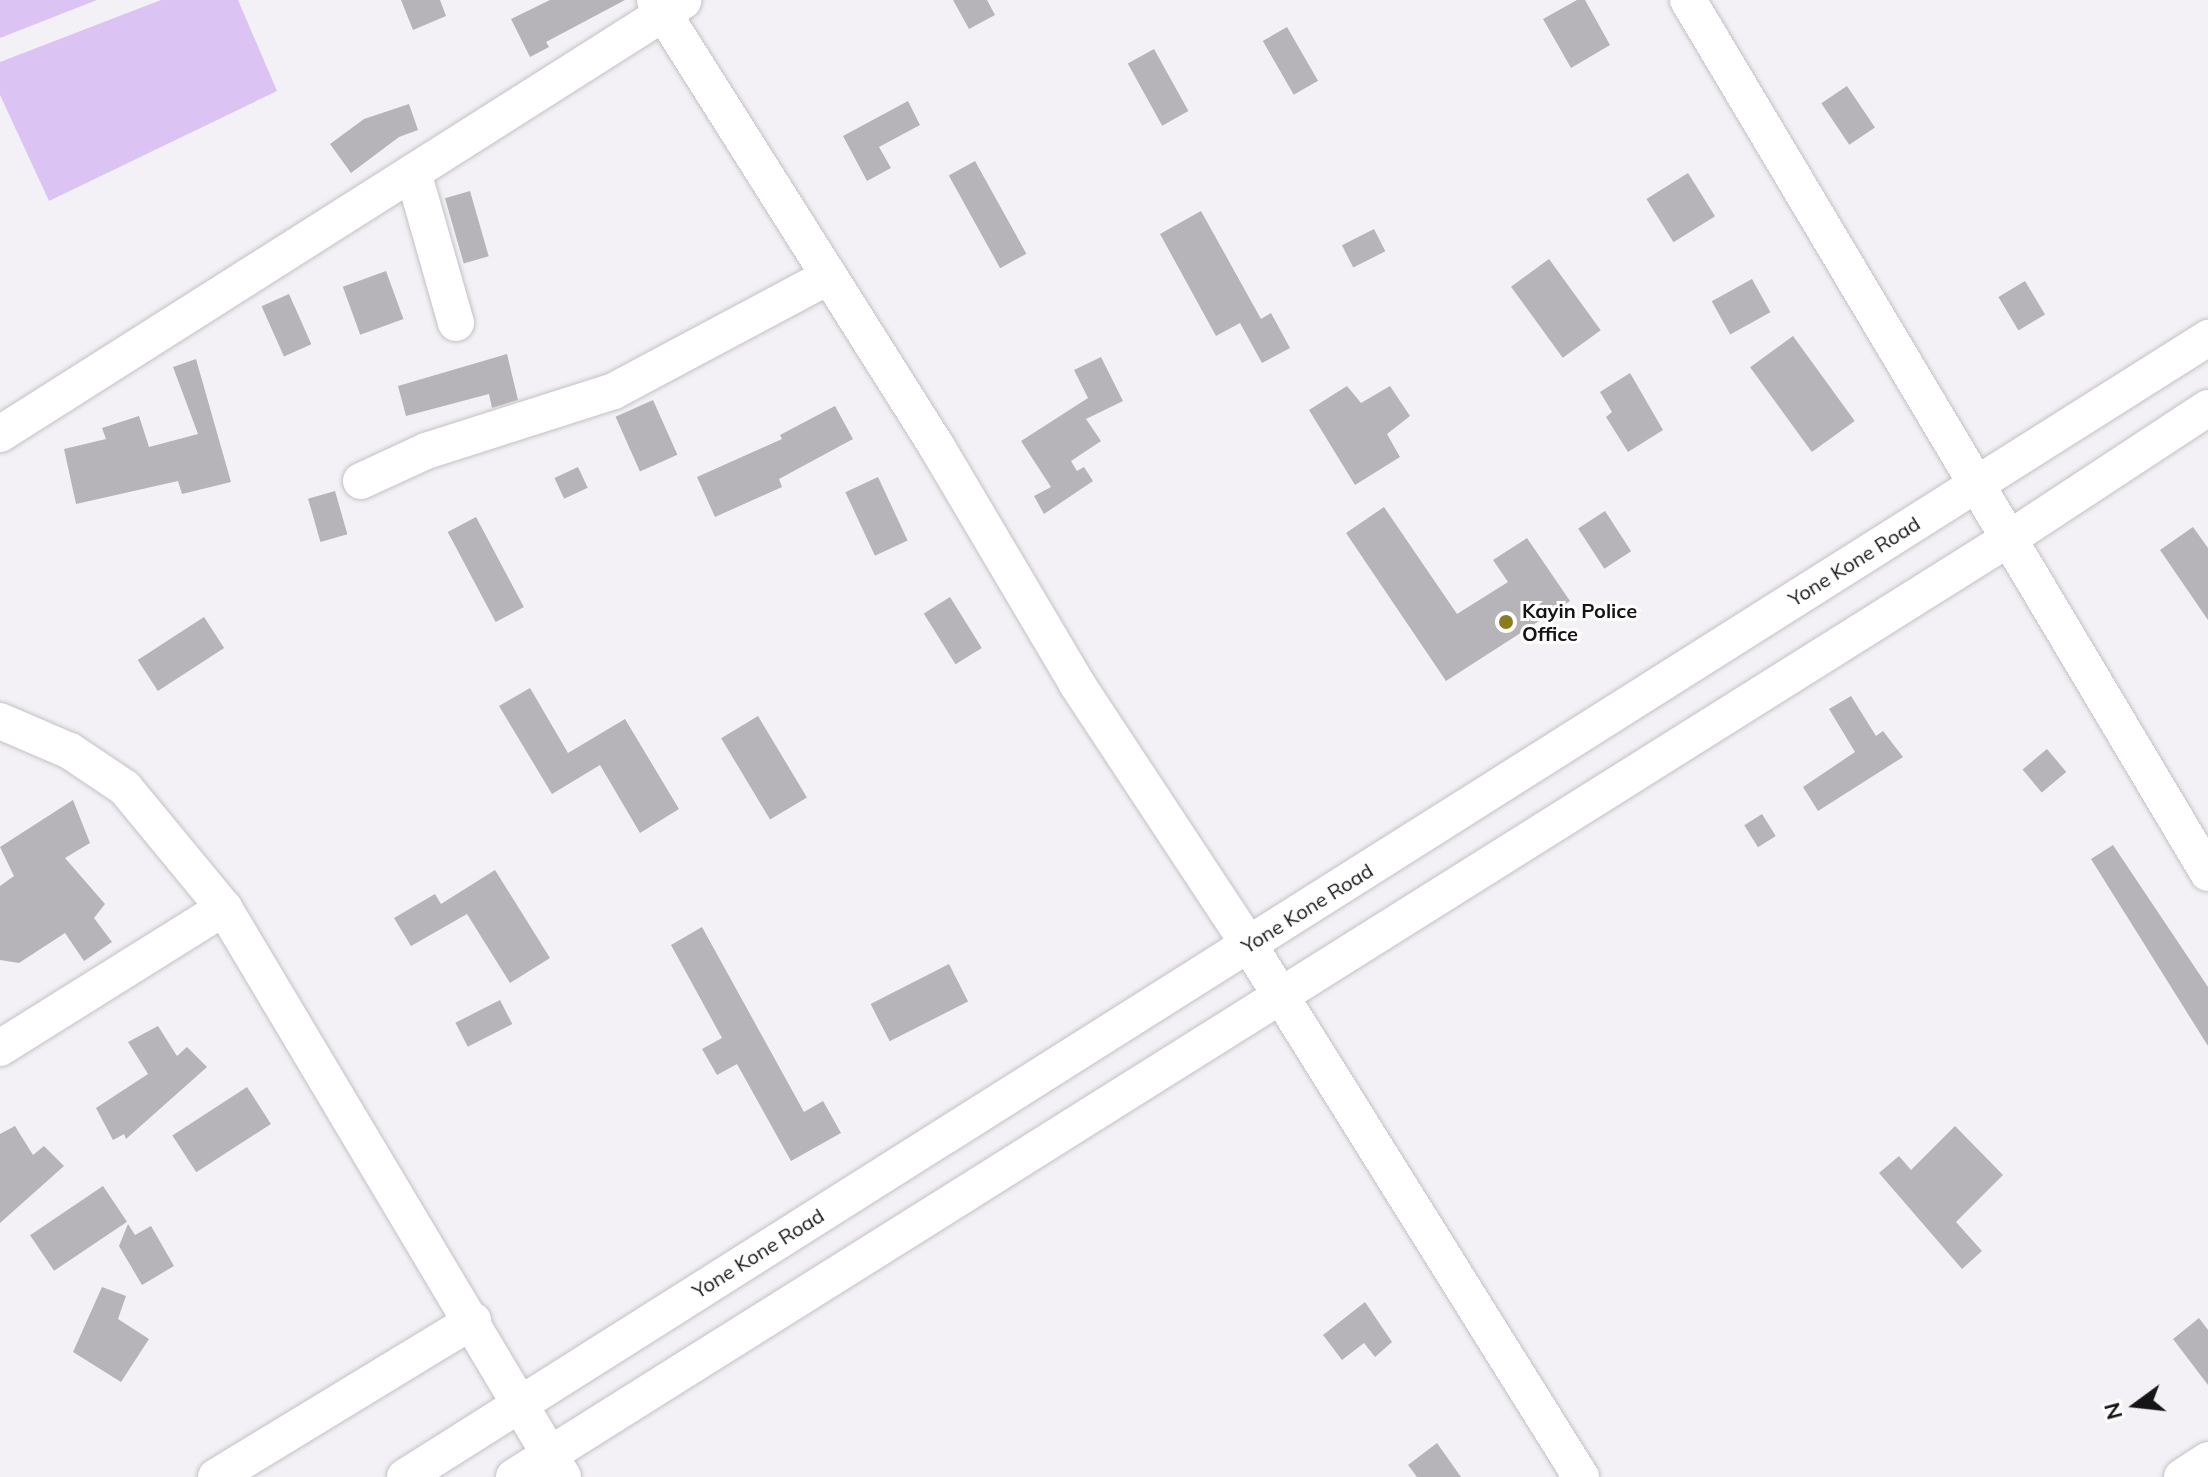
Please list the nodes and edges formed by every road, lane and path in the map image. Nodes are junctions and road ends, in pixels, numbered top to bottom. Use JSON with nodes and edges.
{"nodes":[{"id":1,"x":1688,"y":0,"type":"edge"},
{"id":2,"x":667,"y":4,"type":"edge"},
{"id":3,"x":413,"y":172,"type":"junction"},
{"id":4,"x":829,"y":276,"type":"junction"},
{"id":5,"x":456,"y":323,"type":"dead end"},
{"id":6,"x":2208,"y":338,"type":"edge"},
{"id":7,"x":2208,"y":408,"type":"edge"},
{"id":8,"x":0,"y":434,"type":"edge"},
{"id":9,"x":361,"y":481,"type":"dead end"},
{"id":10,"x":1978,"y":483,"type":"junction"},
{"id":11,"x":2010,"y":538,"type":"junction"},
{"id":12,"x":0,"y":721,"type":"edge"},
{"id":13,"x":2208,"y":873,"type":"edge"},
{"id":14,"x":224,"y":908,"type":"junction"},
{"id":15,"x":1249,"y":945,"type":"junction"},
{"id":16,"x":1280,"y":995,"type":"junction"},
{"id":17,"x":0,"y":1048,"type":"edge"},
{"id":18,"x":963,"y":1125,"type":"junction"},
{"id":19,"x":992,"y":1175,"type":"junction"},
{"id":20,"x":473,"y":1321,"type":"junction"},
{"id":21,"x":517,"y":1405,"type":"junction"},
{"id":22,"x":2208,"y":1460,"type":"edge"},
{"id":23,"x":556,"y":1466,"type":"edge"},
{"id":24,"x":216,"y":1477,"type":"edge"},
{"id":25,"x":405,"y":1477,"type":"edge"},
{"id":26,"x":514,"y":1477,"type":"edge"},
{"id":27,"x":1581,"y":1477,"type":"edge"},
{"id":28,"x":2182,"y":1477,"type":"edge"}],
"edges":[{"from":1,"to":10,"type":"street"},
{"from":2,"to":3,"type":"street"},
{"from":2,"to":4,"type":"street"},
{"from":3,"to":5,"type":"street"},
{"from":3,"to":8,"type":"street"},
{"from":4,"to":9,"type":"street"},
{"from":4,"to":15,"type":"street"},
{"from":6,"to":10,"type":"street","name":"Yone Kone Road"},
{"from":7,"to":11,"type":"street"},
{"from":10,"to":11,"type":"street"},
{"from":10,"to":15,"type":"street","name":"Yone Kone Road"},
{"from":11,"to":13,"type":"street"},
{"from":11,"to":16,"type":"street"},
{"from":12,"to":14,"type":"street"},
{"from":14,"to":17,"type":"street"},
{"from":14,"to":20,"type":"street"},
{"from":15,"to":16,"type":"street"},
{"from":15,"to":18,"type":"street","name":"Yone Kone Road"},
{"from":16,"to":19,"type":"street"},
{"from":16,"to":27,"type":"street"},
{"from":18,"to":19,"type":"street"},
{"from":18,"to":21,"type":"street","name":"Yone Kone Road"},
{"from":19,"to":23,"type":"street"},
{"from":20,"to":21,"type":"street"},
{"from":20,"to":24,"type":"street"},
{"from":21,"to":23,"type":"street"},
{"from":21,"to":25,"type":"street","name":"Yone Kone Road"},
{"from":22,"to":28,"type":"street"},
{"from":23,"to":26,"type":"street"}]}
